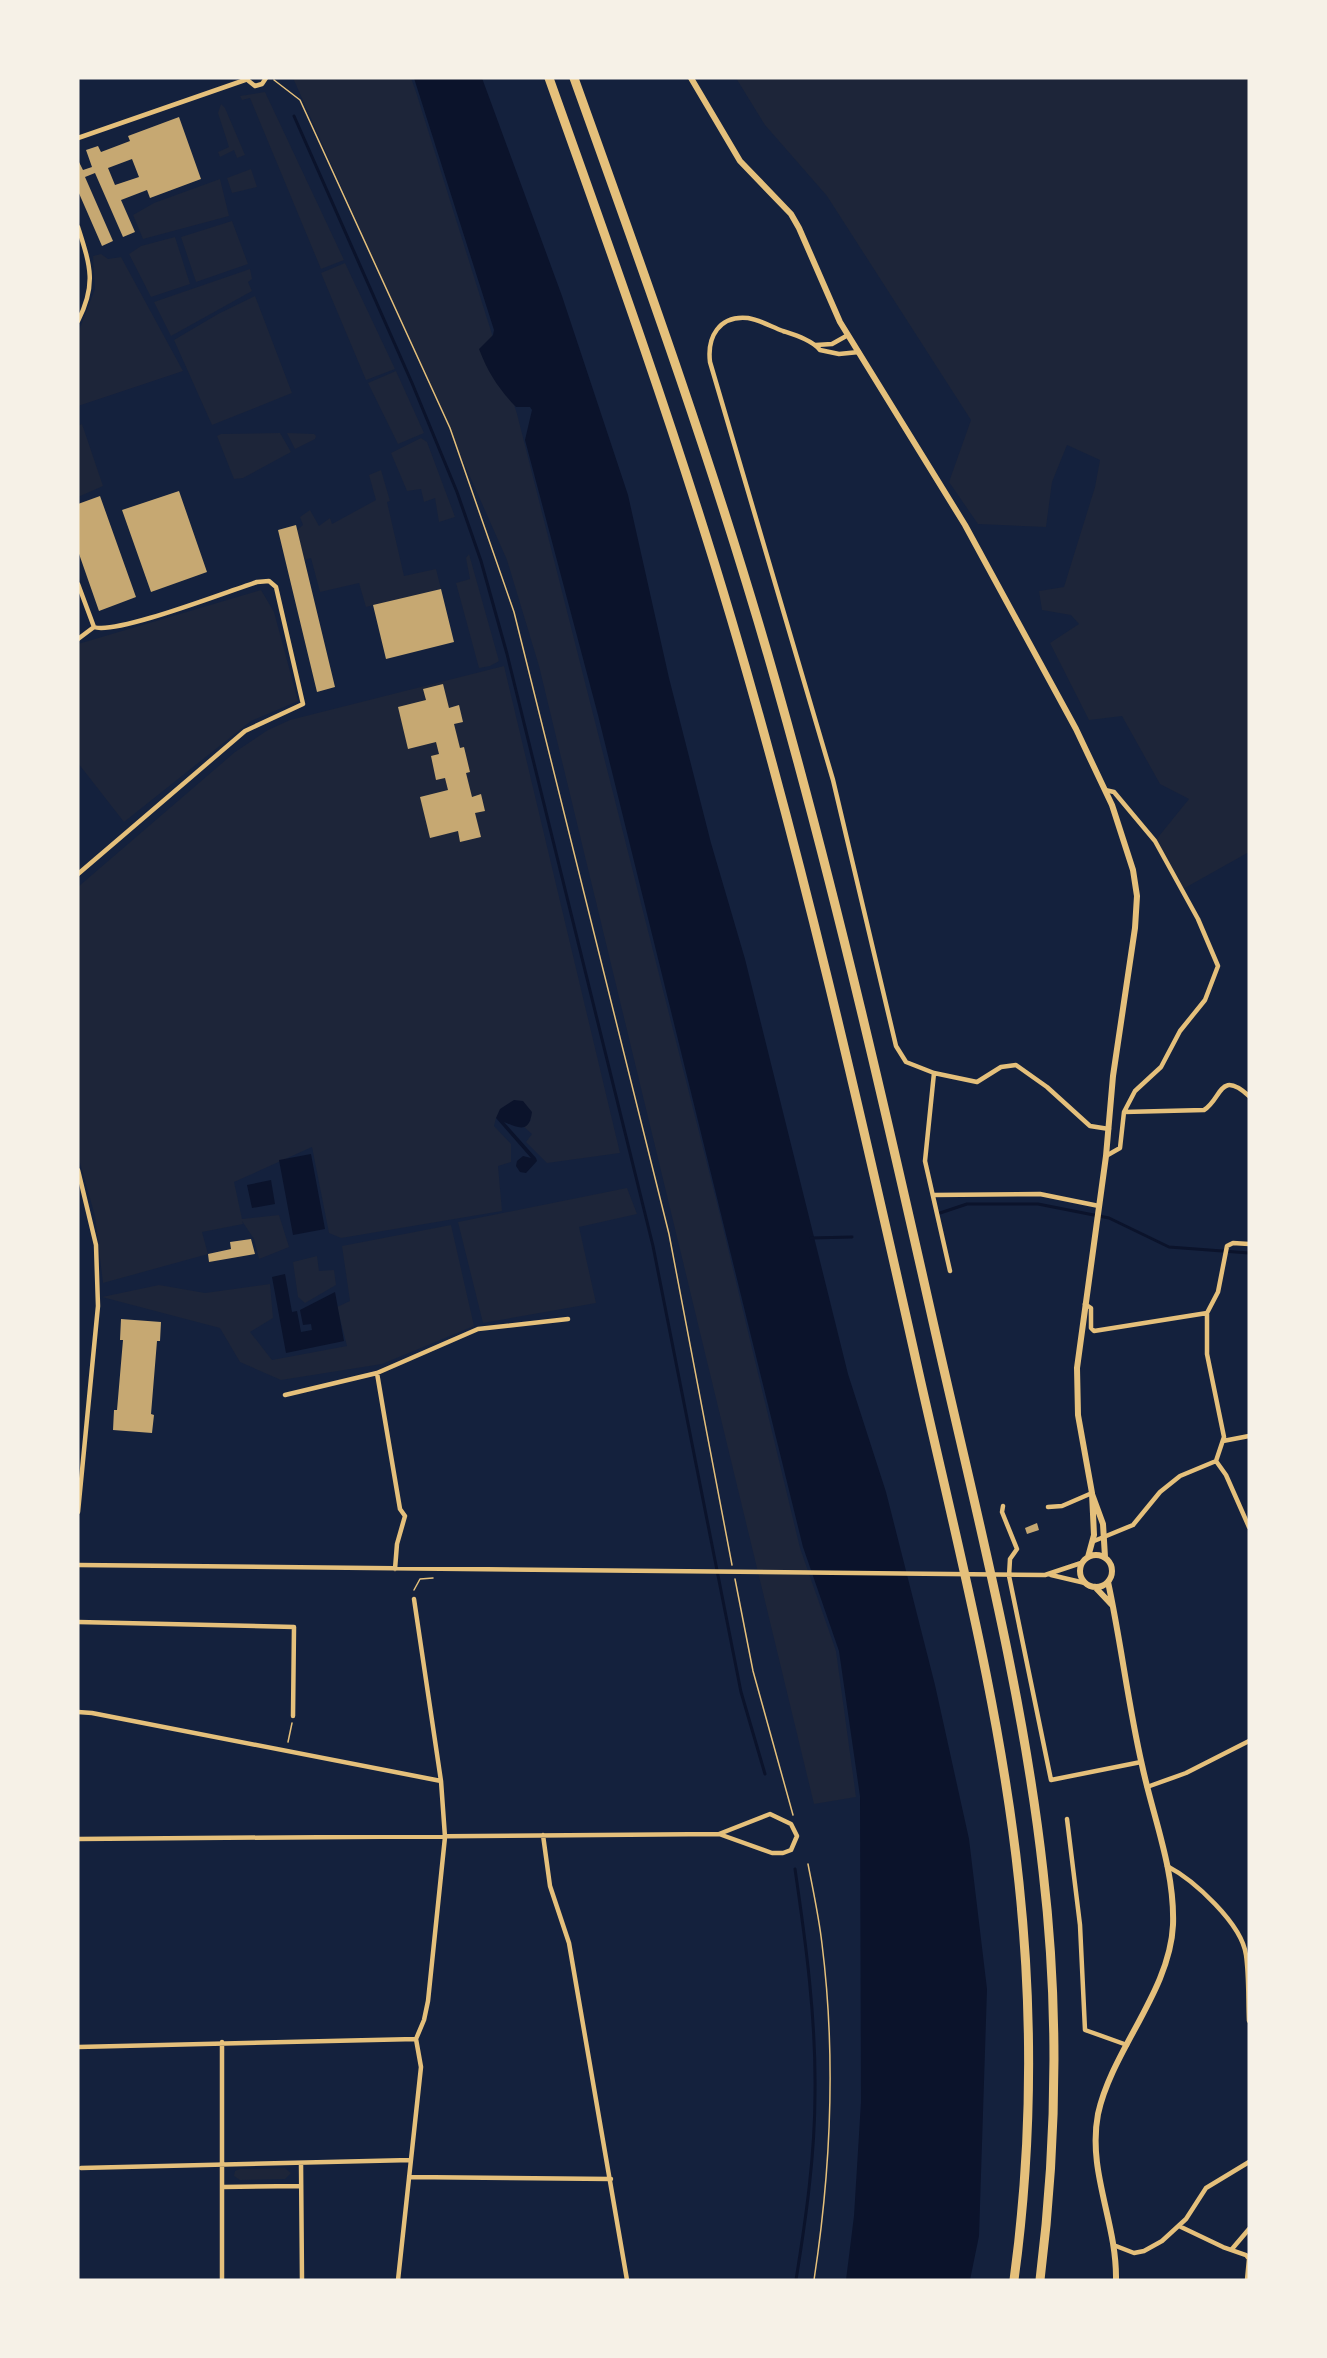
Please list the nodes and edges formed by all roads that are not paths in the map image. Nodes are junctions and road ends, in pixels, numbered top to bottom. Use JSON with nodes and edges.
{"nodes":[{"id":1,"x":266,"y":78,"type":"edge"},
{"id":2,"x":549,"y":78,"type":"edge"},
{"id":3,"x":574,"y":78,"type":"edge"},
{"id":4,"x":692,"y":78,"type":"edge"},
{"id":5,"x":245,"y":79,"type":"edge"},
{"id":6,"x":78,"y":138,"type":"edge"},
{"id":7,"x":78,"y":227,"type":"edge"},
{"id":8,"x":78,"y":321,"type":"edge"},
{"id":9,"x":848,"y":335,"type":"junction"},
{"id":10,"x":816,"y":345,"type":"junction"},
{"id":11,"x":859,"y":352,"type":"junction"},
{"id":12,"x":78,"y":584,"type":"edge"},
{"id":13,"x":94,"y":627,"type":"junction"},
{"id":14,"x":78,"y":639,"type":"edge"},
{"id":15,"x":1105,"y":790,"type":"junction"},
{"id":16,"x":78,"y":874,"type":"edge"},
{"id":17,"x":934,"y":1074,"type":"junction"},
{"id":18,"x":1249,"y":1096,"type":"edge"},
{"id":19,"x":1124,"y":1112,"type":"junction"},
{"id":20,"x":1108,"y":1129,"type":"junction"},
{"id":21,"x":1106,"y":1156,"type":"junction"},
{"id":22,"x":78,"y":1170,"type":"edge"},
{"id":23,"x":933,"y":1195,"type":"junction"},
{"id":24,"x":1098,"y":1208,"type":"junction"},
{"id":25,"x":1249,"y":1244,"type":"edge"},
{"id":26,"x":950,"y":1271,"type":"dead end"},
{"id":27,"x":1085,"y":1304,"type":"junction"},
{"id":28,"x":1207,"y":1313,"type":"junction"},
{"id":29,"x":568,"y":1319,"type":"dead end"},
{"id":30,"x":377,"y":1373,"type":"junction"},
{"id":31,"x":285,"y":1395,"type":"dead end"},
{"id":32,"x":78,"y":1398,"type":"edge"},
{"id":33,"x":87,"y":1399,"type":"junction"},
{"id":34,"x":1249,"y":1436,"type":"edge"},
{"id":35,"x":1223,"y":1441,"type":"junction"},
{"id":36,"x":1216,"y":1461,"type":"junction"},
{"id":37,"x":1092,"y":1493,"type":"junction"},
{"id":38,"x":1003,"y":1506,"type":"dead end"},
{"id":39,"x":1048,"y":1507,"type":"dead end"},
{"id":40,"x":78,"y":1512,"type":"edge"},
{"id":41,"x":1249,"y":1527,"type":"edge"},
{"id":42,"x":1105,"y":1538,"type":"junction"},
{"id":43,"x":1094,"y":1541,"type":"junction"},
{"id":44,"x":1088,"y":1557,"type":"junction"},
{"id":45,"x":1105,"y":1557,"type":"junction"},
{"id":46,"x":1082,"y":1563,"type":"junction"},
{"id":47,"x":78,"y":1565,"type":"edge"},
{"id":48,"x":395,"y":1569,"type":"junction"},
{"id":49,"x":1051,"y":1575,"type":"junction"},
{"id":50,"x":1108,"y":1582,"type":"junction"},
{"id":51,"x":1085,"y":1583,"type":"junction"},
{"id":52,"x":1095,"y":1587,"type":"junction"},
{"id":53,"x":414,"y":1599,"type":"road end"},
{"id":54,"x":1112,"y":1605,"type":"junction"},
{"id":55,"x":78,"y":1622,"type":"edge"},
{"id":56,"x":78,"y":1712,"type":"edge"},
{"id":57,"x":293,"y":1716,"type":"road end"},
{"id":58,"x":1249,"y":1741,"type":"edge"},
{"id":59,"x":1141,"y":1762,"type":"junction"},
{"id":60,"x":441,"y":1781,"type":"junction"},
{"id":61,"x":1147,"y":1786,"type":"junction"},
{"id":62,"x":1067,"y":1819,"type":"dead end"},
{"id":63,"x":719,"y":1834,"type":"junction"},
{"id":64,"x":543,"y":1835,"type":"junction"},
{"id":65,"x":445,"y":1837,"type":"junction"},
{"id":66,"x":78,"y":1839,"type":"edge"},
{"id":67,"x":1167,"y":1866,"type":"junction"},
{"id":68,"x":1248,"y":1953,"type":"edge"},
{"id":69,"x":1249,"y":2021,"type":"edge"},
{"id":70,"x":416,"y":2039,"type":"junction"},
{"id":71,"x":222,"y":2042,"type":"junction"},
{"id":72,"x":1127,"y":2045,"type":"junction"},
{"id":73,"x":78,"y":2047,"type":"edge"},
{"id":74,"x":411,"y":2160,"type":"junction"},
{"id":75,"x":1249,"y":2162,"type":"edge"},
{"id":76,"x":301,"y":2163,"type":"junction"},
{"id":77,"x":223,"y":2164,"type":"junction"},
{"id":78,"x":81,"y":2168,"type":"dead end"},
{"id":79,"x":410,"y":2177,"type":"junction"},
{"id":80,"x":611,"y":2179,"type":"junction"},
{"id":81,"x":302,"y":2186,"type":"junction"},
{"id":82,"x":223,"y":2187,"type":"junction"},
{"id":83,"x":1179,"y":2226,"type":"junction"},
{"id":84,"x":1249,"y":2229,"type":"edge"},
{"id":85,"x":1116,"y":2246,"type":"junction"},
{"id":86,"x":1232,"y":2249,"type":"junction"},
{"id":87,"x":222,"y":2280,"type":"edge"},
{"id":88,"x":302,"y":2280,"type":"edge"},
{"id":89,"x":398,"y":2280,"type":"edge"},
{"id":90,"x":627,"y":2280,"type":"edge"},
{"id":91,"x":1014,"y":2280,"type":"edge"},
{"id":92,"x":1040,"y":2280,"type":"edge"},
{"id":93,"x":1116,"y":2280,"type":"edge"},
{"id":94,"x":1247,"y":2280,"type":"edge"}],
"edges":[{"from":1,"to":5,"type":"street"},
{"from":2,"to":91,"type":"highway"},
{"from":3,"to":92,"type":"highway"},
{"from":4,"to":9,"type":"street"},
{"from":5,"to":6,"type":"street"},
{"from":7,"to":8,"type":"street"},
{"from":9,"to":10,"type":"street"},
{"from":9,"to":11,"type":"street"},
{"from":10,"to":11,"type":"street"},
{"from":10,"to":17,"type":"street"},
{"from":11,"to":15,"type":"street"},
{"from":12,"to":13,"type":"street"},
{"from":13,"to":14,"type":"street"},
{"from":13,"to":16,"type":"street"},
{"from":15,"to":19,"type":"street"},
{"from":15,"to":20,"type":"street"},
{"from":17,"to":20,"type":"street"},
{"from":17,"to":23,"type":"street"},
{"from":18,"to":19,"type":"street"},
{"from":19,"to":21,"type":"street"},
{"from":20,"to":21,"type":"street"},
{"from":21,"to":24,"type":"street"},
{"from":22,"to":33,"type":"street"},
{"from":23,"to":24,"type":"street"},
{"from":23,"to":26,"type":"street"},
{"from":24,"to":27,"type":"street"},
{"from":25,"to":28,"type":"street"},
{"from":27,"to":28,"type":"street"},
{"from":27,"to":37,"type":"street"},
{"from":28,"to":35,"type":"street"},
{"from":29,"to":30,"type":"street"},
{"from":30,"to":31,"type":"street"},
{"from":30,"to":48,"type":"street"},
{"from":32,"to":33,"type":"street"},
{"from":33,"to":40,"type":"street"},
{"from":34,"to":35,"type":"street"},
{"from":35,"to":36,"type":"street"},
{"from":36,"to":41,"type":"street"},
{"from":36,"to":42,"type":"street"},
{"from":37,"to":39,"type":"street"},
{"from":37,"to":42,"type":"street"},
{"from":37,"to":43,"type":"street"},
{"from":38,"to":59,"type":"street"},
{"from":42,"to":43,"type":"street"},
{"from":42,"to":45,"type":"street"},
{"from":43,"to":44,"type":"street"},
{"from":44,"to":45,"type":"street"},
{"from":44,"to":46,"type":"street"},
{"from":45,"to":50,"type":"street"},
{"from":46,"to":49,"type":"street"},
{"from":46,"to":51,"type":"street"},
{"from":47,"to":48,"type":"street"},
{"from":48,"to":49,"type":"street"},
{"from":49,"to":51,"type":"street"},
{"from":50,"to":52,"type":"street"},
{"from":50,"to":54,"type":"street"},
{"from":51,"to":52,"type":"street"},
{"from":52,"to":54,"type":"street"},
{"from":53,"to":60,"type":"street"},
{"from":54,"to":59,"type":"street"},
{"from":55,"to":57,"type":"street"},
{"from":56,"to":60,"type":"street"},
{"from":58,"to":61,"type":"street"},
{"from":59,"to":61,"type":"street"},
{"from":60,"to":65,"type":"street"},
{"from":61,"to":67,"type":"street"},
{"from":62,"to":72,"type":"street"},
{"from":63,"to":63,"type":"street"},
{"from":63,"to":64,"type":"street"},
{"from":64,"to":65,"type":"street"},
{"from":64,"to":80,"type":"street"},
{"from":65,"to":66,"type":"street"},
{"from":65,"to":70,"type":"street"},
{"from":67,"to":68,"type":"street"},
{"from":67,"to":72,"type":"street"},
{"from":68,"to":69,"type":"street"},
{"from":70,"to":71,"type":"street"},
{"from":70,"to":74,"type":"street"},
{"from":71,"to":73,"type":"street"},
{"from":71,"to":77,"type":"street"},
{"from":72,"to":85,"type":"street"},
{"from":74,"to":76,"type":"street"},
{"from":74,"to":79,"type":"street"},
{"from":75,"to":83,"type":"street"},
{"from":76,"to":77,"type":"street"},
{"from":76,"to":81,"type":"street"},
{"from":77,"to":78,"type":"street"},
{"from":77,"to":82,"type":"street"},
{"from":79,"to":80,"type":"street"},
{"from":79,"to":89,"type":"street"},
{"from":80,"to":90,"type":"street"},
{"from":81,"to":82,"type":"street"},
{"from":81,"to":88,"type":"street"},
{"from":82,"to":87,"type":"street"},
{"from":83,"to":85,"type":"street"},
{"from":83,"to":86,"type":"street"},
{"from":84,"to":86,"type":"street"},
{"from":85,"to":93,"type":"street"},
{"from":86,"to":94,"type":"street"}]}
